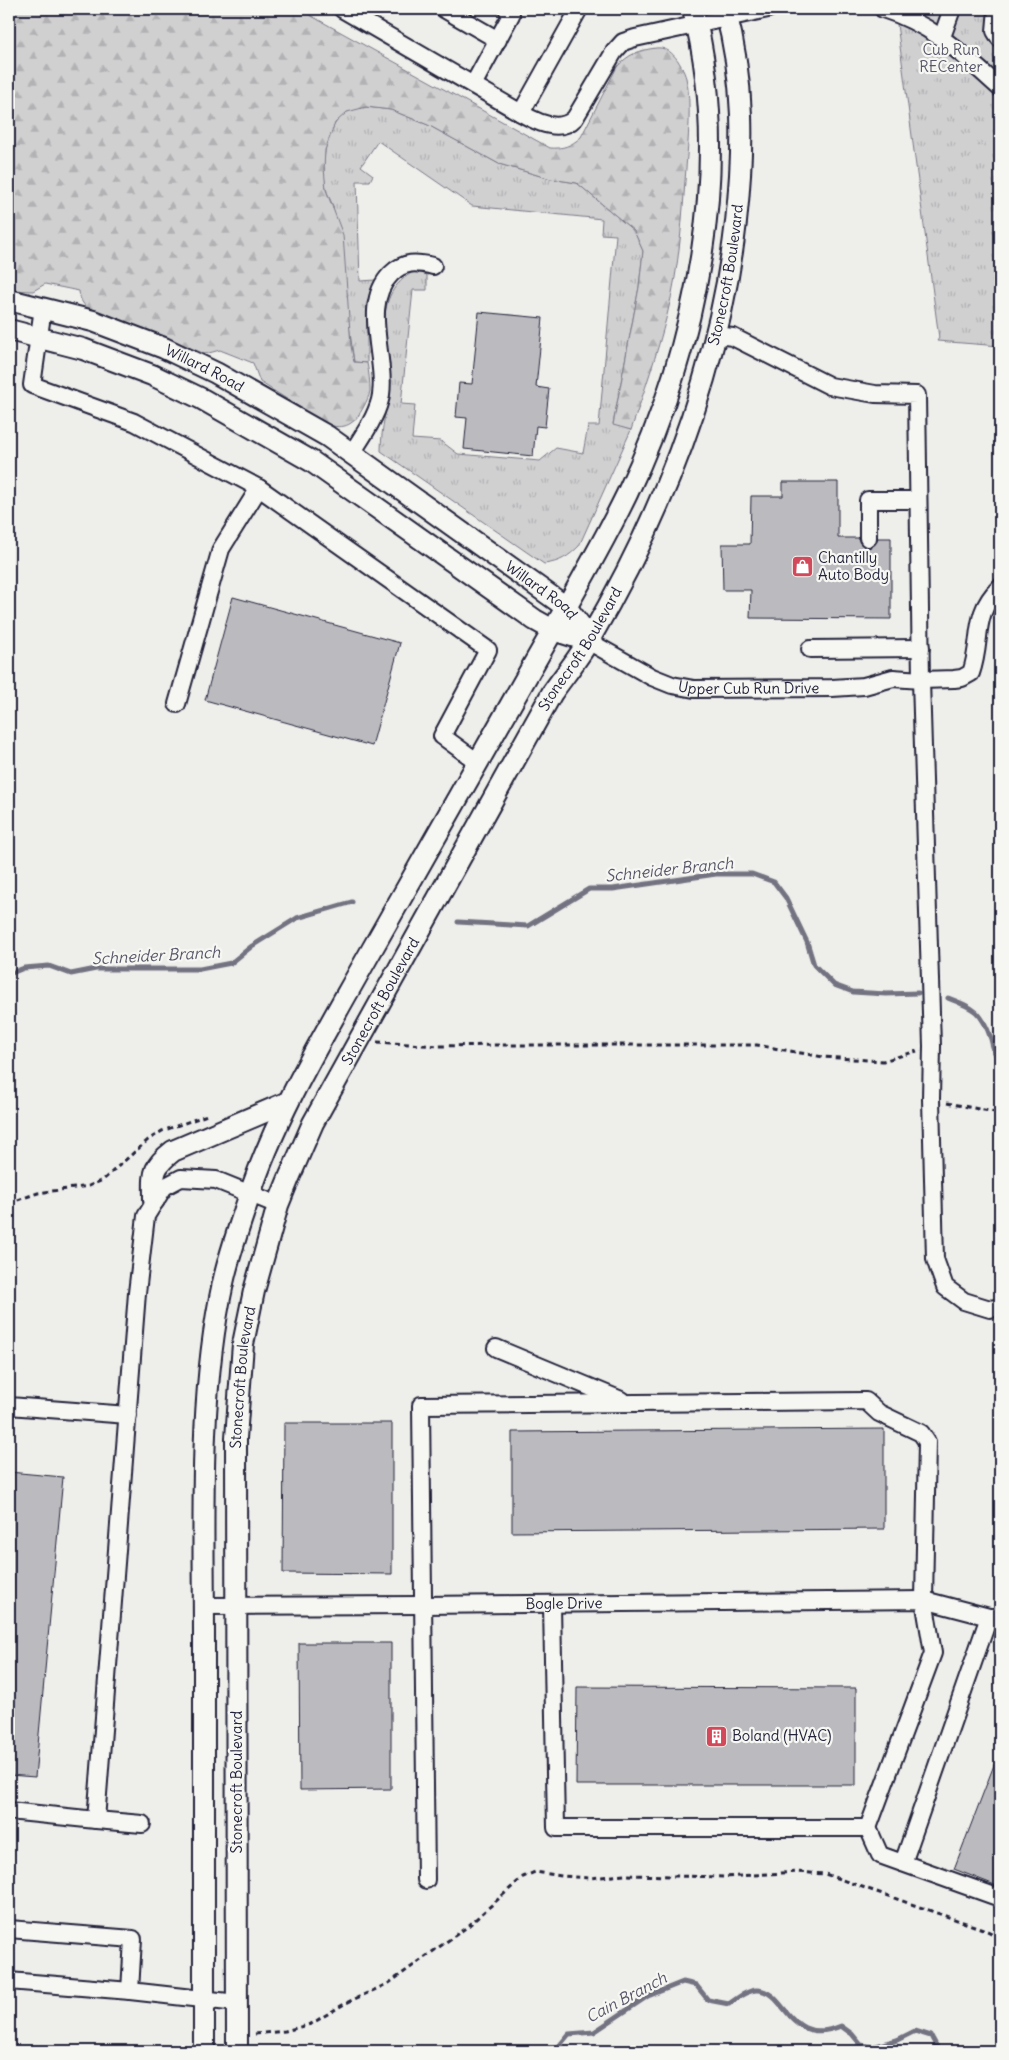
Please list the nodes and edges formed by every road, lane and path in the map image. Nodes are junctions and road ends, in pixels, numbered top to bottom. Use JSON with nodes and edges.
{"nodes":[{"id":1,"x":342,"y":9,"type":"edge"},
{"id":2,"x":444,"y":9,"type":"edge"},
{"id":3,"x":507,"y":9,"type":"edge"},
{"id":4,"x":579,"y":9,"type":"edge"},
{"id":5,"x":768,"y":9,"type":"edge"},
{"id":6,"x":884,"y":9,"type":"edge"},
{"id":7,"x":952,"y":9,"type":"edge"},
{"id":8,"x":997,"y":9,"type":"edge"},
{"id":9,"x":727,"y":13,"type":"edge"},
{"id":10,"x":695,"y":17,"type":"edge"},
{"id":11,"x":942,"y":37,"type":"junction"},
{"id":12,"x":1000,"y":39,"type":"edge"},
{"id":13,"x":498,"y":40,"type":"junction"},
{"id":14,"x":473,"y":85,"type":"junction"},
{"id":15,"x":1000,"y":88,"type":"edge"},
{"id":16,"x":521,"y":113,"type":"junction"},
{"id":17,"x":432,"y":266,"type":"dead end"},
{"id":18,"x":9,"y":300,"type":"edge"},
{"id":19,"x":43,"y":308,"type":"junction"},
{"id":20,"x":9,"y":330,"type":"edge"},
{"id":21,"x":716,"y":335,"type":"junction"},
{"id":22,"x":39,"y":337,"type":"junction"},
{"id":23,"x":352,"y":453,"type":"junction"},
{"id":24,"x":259,"y":488,"type":"junction"},
{"id":25,"x":917,"y":500,"type":"junction"},
{"id":26,"x":868,"y":538,"type":"dead end"},
{"id":27,"x":1000,"y":587,"type":"edge"},
{"id":28,"x":566,"y":607,"type":"junction"},
{"id":29,"x":553,"y":630,"type":"junction"},
{"id":30,"x":588,"y":641,"type":"junction"},
{"id":31,"x":810,"y":648,"type":"dead end"},
{"id":32,"x":921,"y":648,"type":"junction"},
{"id":33,"x":921,"y":680,"type":"junction"},
{"id":34,"x":177,"y":704,"type":"dead end"},
{"id":35,"x":479,"y":763,"type":"junction"},
{"id":36,"x":373,"y":1042,"type":"dead end"},
{"id":37,"x":932,"y":1046,"type":"junction"},
{"id":38,"x":931,"y":1099,"type":"junction"},
{"id":39,"x":288,"y":1102,"type":"junction"},
{"id":40,"x":212,"y":1113,"type":"dead end"},
{"id":41,"x":1000,"y":1113,"type":"edge"},
{"id":42,"x":250,"y":1194,"type":"junction"},
{"id":43,"x":154,"y":1200,"type":"junction"},
{"id":44,"x":9,"y":1202,"type":"edge"},
{"id":45,"x":278,"y":1204,"type":"junction"},
{"id":46,"x":1000,"y":1307,"type":"edge"},
{"id":47,"x":496,"y":1348,"type":"dead end"},
{"id":48,"x":628,"y":1403,"type":"junction"},
{"id":49,"x":9,"y":1406,"type":"edge"},
{"id":50,"x":128,"y":1416,"type":"junction"},
{"id":51,"x":924,"y":1600,"type":"junction"},
{"id":52,"x":552,"y":1604,"type":"junction"},
{"id":53,"x":423,"y":1605,"type":"junction"},
{"id":54,"x":204,"y":1606,"type":"junction"},
{"id":55,"x":237,"y":1607,"type":"junction"},
{"id":56,"x":995,"y":1617,"type":"edge"},
{"id":57,"x":9,"y":1811,"type":"edge"},
{"id":58,"x":96,"y":1820,"type":"junction"},
{"id":59,"x":142,"y":1824,"type":"dead end"},
{"id":60,"x":868,"y":1828,"type":"junction"},
{"id":61,"x":903,"y":1863,"type":"junction"},
{"id":62,"x":426,"y":1880,"type":"dead end"},
{"id":63,"x":1000,"y":1898,"type":"edge"},
{"id":64,"x":9,"y":1929,"type":"edge"},
{"id":65,"x":1000,"y":1937,"type":"edge"},
{"id":66,"x":9,"y":1981,"type":"edge"},
{"id":67,"x":130,"y":1991,"type":"junction"},
{"id":68,"x":203,"y":1999,"type":"junction"},
{"id":69,"x":237,"y":2002,"type":"junction"},
{"id":70,"x":253,"y":2034,"type":"dead end"},
{"id":71,"x":204,"y":2051,"type":"edge"},
{"id":72,"x":237,"y":2051,"type":"edge"}],
"edges":[{"from":1,"to":14,"type":"street"},
{"from":2,"to":13,"type":"street"},
{"from":3,"to":13,"type":"street"},
{"from":4,"to":16,"type":"street"},
{"from":5,"to":9,"type":"street"},
{"from":6,"to":11,"type":"street"},
{"from":7,"to":11,"type":"street"},
{"from":8,"to":12,"type":"street"},
{"from":9,"to":10,"type":"street"},
{"from":9,"to":21,"type":"main road","name":"Stonecroft Boulevard"},
{"from":10,"to":16,"type":"street"},
{"from":10,"to":28,"type":"main road","name":"Stonecroft Boulevard"},
{"from":11,"to":15,"type":"street"},
{"from":13,"to":14,"type":"street"},
{"from":14,"to":16,"type":"street"},
{"from":17,"to":23,"type":"street"},
{"from":18,"to":19,"type":"main road","name":"Willard Road"},
{"from":19,"to":22,"type":"street"},
{"from":19,"to":23,"type":"main road","name":"Willard Road"},
{"from":20,"to":22,"type":"main road","name":"Willard Road"},
{"from":21,"to":25,"type":"street"},
{"from":21,"to":30,"type":"main road","name":"Stonecroft Boulevard"},
{"from":22,"to":24,"type":"street"},
{"from":22,"to":29,"type":"main road","name":"Willard Road"},
{"from":23,"to":28,"type":"main road","name":"Willard Road"},
{"from":24,"to":34,"type":"street"},
{"from":24,"to":35,"type":"street"},
{"from":25,"to":26,"type":"street"},
{"from":25,"to":32,"type":"street"},
{"from":27,"to":33,"type":"street","name":"Upper Cub Run Drive"},
{"from":28,"to":29,"type":"main road","name":"Stonecroft Boulevard"},
{"from":28,"to":30,"type":"main road","name":"Willard Road"},
{"from":29,"to":30,"type":"main road","name":"Willard Road"},
{"from":29,"to":35,"type":"main road","name":"Stonecroft Boulevard"},
{"from":30,"to":33,"type":"street","name":"Upper Cub Run Drive"},
{"from":30,"to":45,"type":"main road","name":"Stonecroft Boulevard"},
{"from":31,"to":32,"type":"street"},
{"from":32,"to":33,"type":"street"},
{"from":33,"to":37,"type":"street"},
{"from":35,"to":39,"type":"main road","name":"Stonecroft Boulevard"},
{"from":36,"to":37,"type":"path"},
{"from":37,"to":38,"type":"street"},
{"from":38,"to":41,"type":"path"},
{"from":38,"to":46,"type":"street"},
{"from":39,"to":42,"type":"main road","name":"Stonecroft Boulevard"},
{"from":39,"to":43,"type":"main road"},
{"from":40,"to":44,"type":"path"},
{"from":42,"to":43,"type":"street"},
{"from":42,"to":45,"type":"street"},
{"from":42,"to":54,"type":"main road","name":"Stonecroft Boulevard"},
{"from":43,"to":50,"type":"street"},
{"from":45,"to":55,"type":"main road","name":"Stonecroft Boulevard"},
{"from":47,"to":48,"type":"street"},
{"from":48,"to":51,"type":"street"},
{"from":48,"to":53,"type":"street"},
{"from":49,"to":50,"type":"street"},
{"from":50,"to":58,"type":"street"},
{"from":51,"to":52,"type":"street","name":"Bogle Drive"},
{"from":51,"to":56,"type":"street","name":"Bogle Drive"},
{"from":51,"to":60,"type":"street"},
{"from":52,"to":53,"type":"street","name":"Bogle Drive"},
{"from":52,"to":60,"type":"street"},
{"from":53,"to":55,"type":"street","name":"Bogle Drive"},
{"from":53,"to":62,"type":"street"},
{"from":54,"to":55,"type":"street","name":"Bogle Drive"},
{"from":54,"to":68,"type":"main road","name":"Stonecroft Boulevard"},
{"from":55,"to":69,"type":"main road","name":"Stonecroft Boulevard"},
{"from":56,"to":61,"type":"street"},
{"from":57,"to":58,"type":"street"},
{"from":58,"to":59,"type":"street"},
{"from":60,"to":61,"type":"street"},
{"from":61,"to":63,"type":"street"},
{"from":64,"to":67,"type":"street"},
{"from":65,"to":70,"type":"path"},
{"from":66,"to":67,"type":"street"},
{"from":67,"to":68,"type":"street"},
{"from":68,"to":69,"type":"street"},
{"from":68,"to":71,"type":"main road","name":"Stonecroft Boulevard"},
{"from":69,"to":72,"type":"main road","name":"Stonecroft Boulevard"}]}
